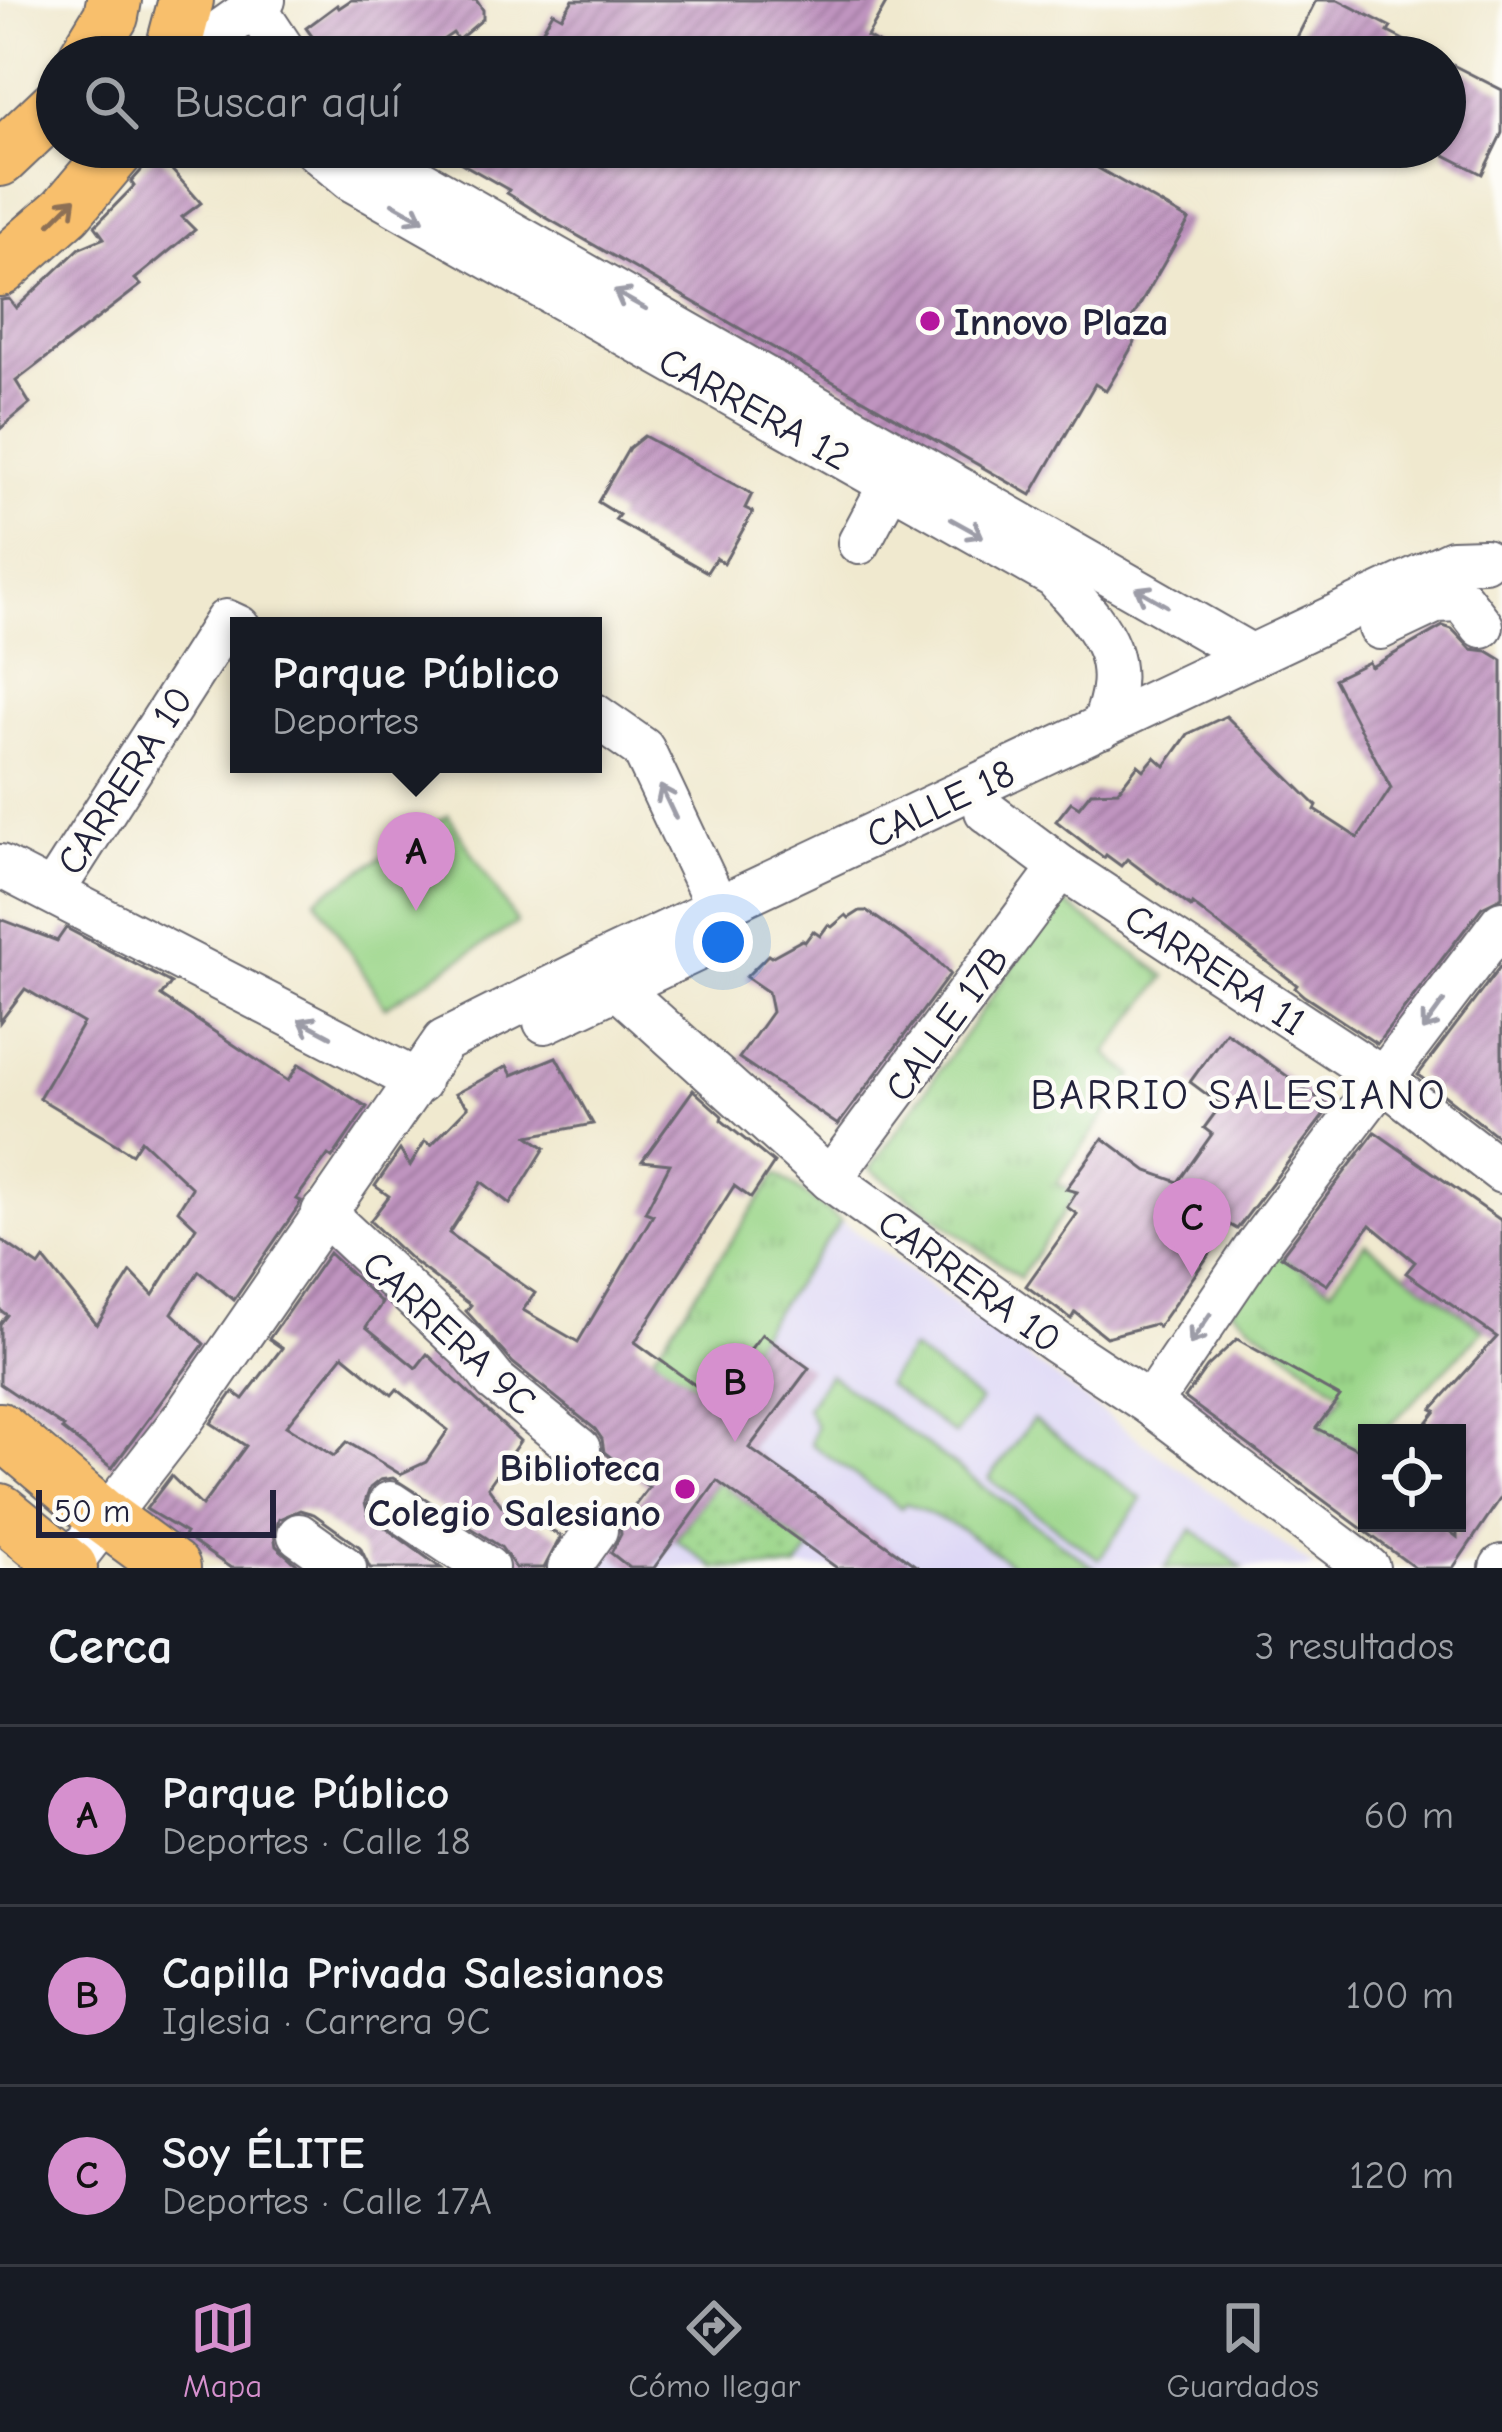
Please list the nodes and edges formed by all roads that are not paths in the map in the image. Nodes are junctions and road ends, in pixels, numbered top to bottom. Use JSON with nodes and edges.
{"nodes":[{"id":1,"x":114,"y":0,"type":"edge"},
{"id":2,"x":186,"y":0,"type":"edge"},
{"id":3,"x":256,"y":2,"type":"edge"},
{"id":4,"x":99,"y":36,"type":"edge"},
{"id":5,"x":177,"y":36,"type":"edge"},
{"id":6,"x":211,"y":36,"type":"edge"},
{"id":7,"x":276,"y":36,"type":"edge"},
{"id":8,"x":36,"y":125,"type":"edge"},
{"id":9,"x":0,"y":159,"type":"edge"},
{"id":10,"x":102,"y":168,"type":"edge"},
{"id":11,"x":387,"y":168,"type":"edge"},
{"id":12,"x":0,"y":269,"type":"edge"},
{"id":13,"x":898,"y":470,"type":"junction"},
{"id":14,"x":859,"y":543,"type":"dead end"},
{"id":15,"x":1493,"y":553,"type":"edge"},
{"id":16,"x":230,"y":623,"type":"edge"},
{"id":17,"x":1492,"y":635,"type":"edge"},
{"id":18,"x":1252,"y":656,"type":"junction"},
{"id":19,"x":602,"y":720,"type":"edge"},
{"id":20,"x":1102,"y":727,"type":"junction"},
{"id":21,"x":986,"y":811,"type":"junction"},
{"id":22,"x":0,"y":866,"type":"edge"},
{"id":23,"x":1061,"y":867,"type":"junction"},
{"id":24,"x":53,"y":890,"type":"junction"},
{"id":25,"x":718,"y":908,"type":"junction"},
{"id":26,"x":1502,"y":922,"type":"edge"},
{"id":27,"x":606,"y":977,"type":"junction"},
{"id":28,"x":1381,"y":1081,"type":"junction"},
{"id":29,"x":419,"y":1082,"type":"junction"},
{"id":30,"x":1502,"y":1172,"type":"edge"},
{"id":31,"x":830,"y":1179,"type":"junction"},
{"id":32,"x":323,"y":1212,"type":"junction"},
{"id":33,"x":1150,"y":1404,"type":"junction"},
{"id":34,"x":0,"y":1430,"type":"edge"},
{"id":35,"x":579,"y":1449,"type":"dead end"},
{"id":36,"x":390,"y":1503,"type":"dead end"},
{"id":37,"x":0,"y":1511,"type":"edge"},
{"id":38,"x":106,"y":1519,"type":"junction"},
{"id":39,"x":596,"y":1529,"type":"dead end"},
{"id":40,"x":298,"y":1534,"type":"dead end"},
{"id":41,"x":68,"y":1568,"type":"edge"},
{"id":42,"x":173,"y":1568,"type":"edge"},
{"id":43,"x":345,"y":1568,"type":"edge"},
{"id":44,"x":487,"y":1568,"type":"edge"},
{"id":45,"x":569,"y":1568,"type":"edge"},
{"id":46,"x":1368,"y":1568,"type":"edge"}],
"edges":[{"from":1,"to":4,"type":"main road"},
{"from":2,"to":5,"type":"main road"},
{"from":3,"to":6,"type":"street"},
{"from":3,"to":7,"type":"street"},
{"from":8,"to":9,"type":"main road"},
{"from":12,"to":10,"type":"main road","one_way":true},
{"from":11,"to":13,"type":"street","name":"CARRERA 12"},
{"from":13,"to":14,"type":"street"},
{"from":18,"to":13,"type":"street","name":"CARRERA 12","one_way":true},
{"from":13,"to":20,"type":"street","name":"CARRERA 12","one_way":true},
{"from":15,"to":17,"type":"street"},
{"from":15,"to":18,"type":"street","name":"CALLE 18"},
{"from":16,"to":24,"type":"street","name":"CARRERA 10"},
{"from":17,"to":21,"type":"street","name":"CALLE 18"},
{"from":18,"to":20,"type":"street","name":"CALLE 18"},
{"from":25,"to":19,"type":"street","one_way":true},
{"from":20,"to":25,"type":"street","name":"CALLE 18"},
{"from":21,"to":23,"type":"street","name":"CARRERA 11"},
{"from":21,"to":27,"type":"street","name":"CALLE 18"},
{"from":22,"to":24,"type":"street","name":"CARRERA 10"},
{"from":23,"to":28,"type":"street","name":"CARRERA 11"},
{"from":23,"to":31,"type":"street","name":"CALLE 17B"},
{"from":29,"to":24,"type":"street","name":"CARRERA 10","one_way":true},
{"from":25,"to":27,"type":"street","name":"CALLE 18"},
{"from":26,"to":28,"type":"street","one_way":true},
{"from":27,"to":29,"type":"street","name":"CALLE 18"},
{"from":27,"to":31,"type":"street","name":"CARRERA 10"},
{"from":28,"to":30,"type":"street","name":"CARRERA 11"},
{"from":28,"to":33,"type":"street","one_way":true},
{"from":29,"to":32,"type":"street","name":"CALLE 18"},
{"from":31,"to":33,"type":"street","name":"CARRERA 10"},
{"from":32,"to":35,"type":"street","name":"CARRERA 9C"},
{"from":32,"to":38,"type":"street","name":"CALLE 18"},
{"from":33,"to":46,"type":"street","name":"CARRERA 10"},
{"from":34,"to":38,"type":"main road"},
{"from":36,"to":44,"type":"street"},
{"from":37,"to":41,"type":"main road"},
{"from":38,"to":41,"type":"street","name":"CALLE 18"},
{"from":38,"to":42,"type":"main road"},
{"from":39,"to":45,"type":"street"},
{"from":40,"to":43,"type":"street"}]}
